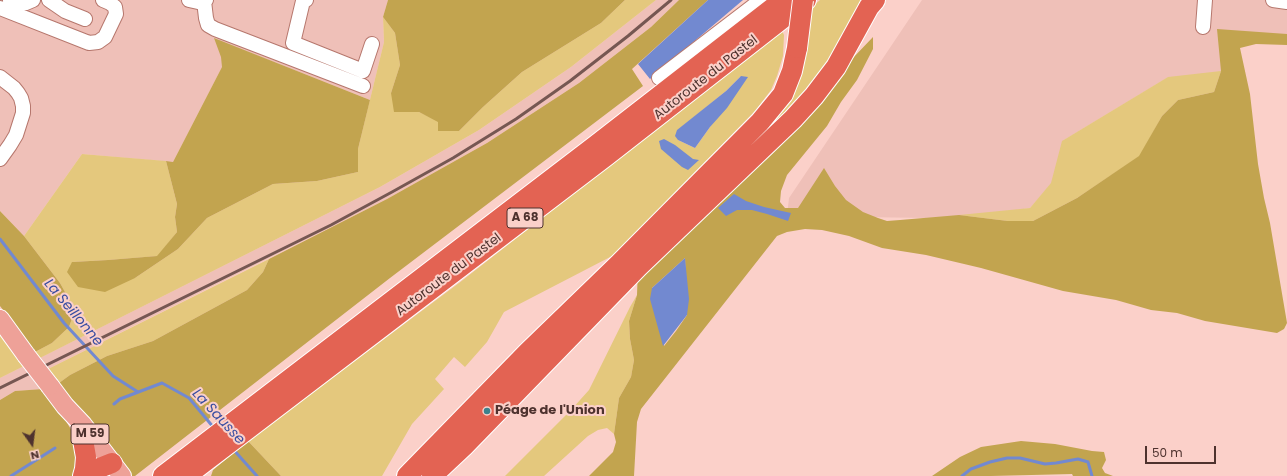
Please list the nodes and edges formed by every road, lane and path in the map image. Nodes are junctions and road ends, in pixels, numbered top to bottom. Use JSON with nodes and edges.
{"nodes":[{"id":1,"x":10,"y":0,"type":"edge"},
{"id":2,"x":33,"y":0,"type":"edge"},
{"id":3,"x":49,"y":0,"type":"edge"},
{"id":4,"x":103,"y":0,"type":"edge"},
{"id":5,"x":189,"y":0,"type":"edge"},
{"id":6,"x":205,"y":0,"type":"edge"},
{"id":7,"x":306,"y":0,"type":"edge"},
{"id":8,"x":782,"y":0,"type":"edge"},
{"id":9,"x":803,"y":0,"type":"edge"},
{"id":10,"x":806,"y":0,"type":"edge"},
{"id":11,"x":875,"y":0,"type":"edge"},
{"id":12,"x":1205,"y":0,"type":"edge"},
{"id":13,"x":1273,"y":0,"type":"edge"},
{"id":14,"x":1287,"y":2,"type":"edge"},
{"id":15,"x":761,"y":6,"type":"edge"},
{"id":16,"x":0,"y":8,"type":"edge"},
{"id":17,"x":85,"y":19,"type":"dead end"},
{"id":18,"x":1203,"y":27,"type":"dead end"},
{"id":19,"x":293,"y":43,"type":"junction"},
{"id":20,"x":372,"y":44,"type":"dead end"},
{"id":21,"x":288,"y":57,"type":"junction"},
{"id":22,"x":0,"y":77,"type":"edge"},
{"id":23,"x":658,"y":78,"type":"dead end"},
{"id":24,"x":362,"y":86,"type":"dead end"},
{"id":25,"x":0,"y":159,"type":"edge"},
{"id":26,"x":0,"y":319,"type":"edge"},
{"id":27,"x":65,"y":406,"type":"junction"},
{"id":28,"x":237,"y":429,"type":"junction"},
{"id":29,"x":83,"y":440,"type":"junction"},
{"id":30,"x":211,"y":448,"type":"junction"},
{"id":31,"x":108,"y":471,"type":"edge"},
{"id":32,"x":83,"y":476,"type":"edge"},
{"id":33,"x":163,"y":476,"type":"edge"},
{"id":34,"x":186,"y":476,"type":"edge"},
{"id":35,"x":408,"y":476,"type":"edge"},
{"id":36,"x":432,"y":476,"type":"edge"}],
"edges":[{"from":1,"to":2,"type":"street"},
{"from":3,"to":17,"type":"street"},
{"from":4,"to":16,"type":"street"},
{"from":5,"to":6,"type":"street"},
{"from":6,"to":21,"type":"street"},
{"from":7,"to":19,"type":"street"},
{"from":8,"to":15,"type":"highway","name":"Autoroute du Pastel","number":"A 68"},
{"from":9,"to":35,"type":"highway","bridge":true},
{"from":10,"to":28,"type":"highway","name":"Autoroute du Pastel","number":"A 68"},
{"from":11,"to":36,"type":"highway"},
{"from":12,"to":18,"type":"street"},
{"from":13,"to":14,"type":"street"},
{"from":15,"to":23,"type":"street"},
{"from":15,"to":28,"type":"highway","name":"Autoroute du Pastel","number":"A 68"},
{"from":19,"to":20,"type":"street"},
{"from":19,"to":21,"type":"street"},
{"from":21,"to":24,"type":"street"},
{"from":22,"to":25,"type":"street"},
{"from":26,"to":27,"type":"main road","number":"M 59","bridge":true},
{"from":27,"to":29,"type":"main road","number":"M 59"},
{"from":27,"to":31,"type":"main road","number":"M 59"},
{"from":28,"to":30,"type":"highway","name":"Autoroute du Pastel","number":"A 68"},
{"from":29,"to":31,"type":"main road","number":"M 59"},
{"from":29,"to":32,"type":"highway"},
{"from":30,"to":33,"type":"highway","name":"Autoroute du Pastel","number":"A 68"},
{"from":30,"to":34,"type":"highway","name":"Autoroute du Pastel","number":"A 68"}]}
